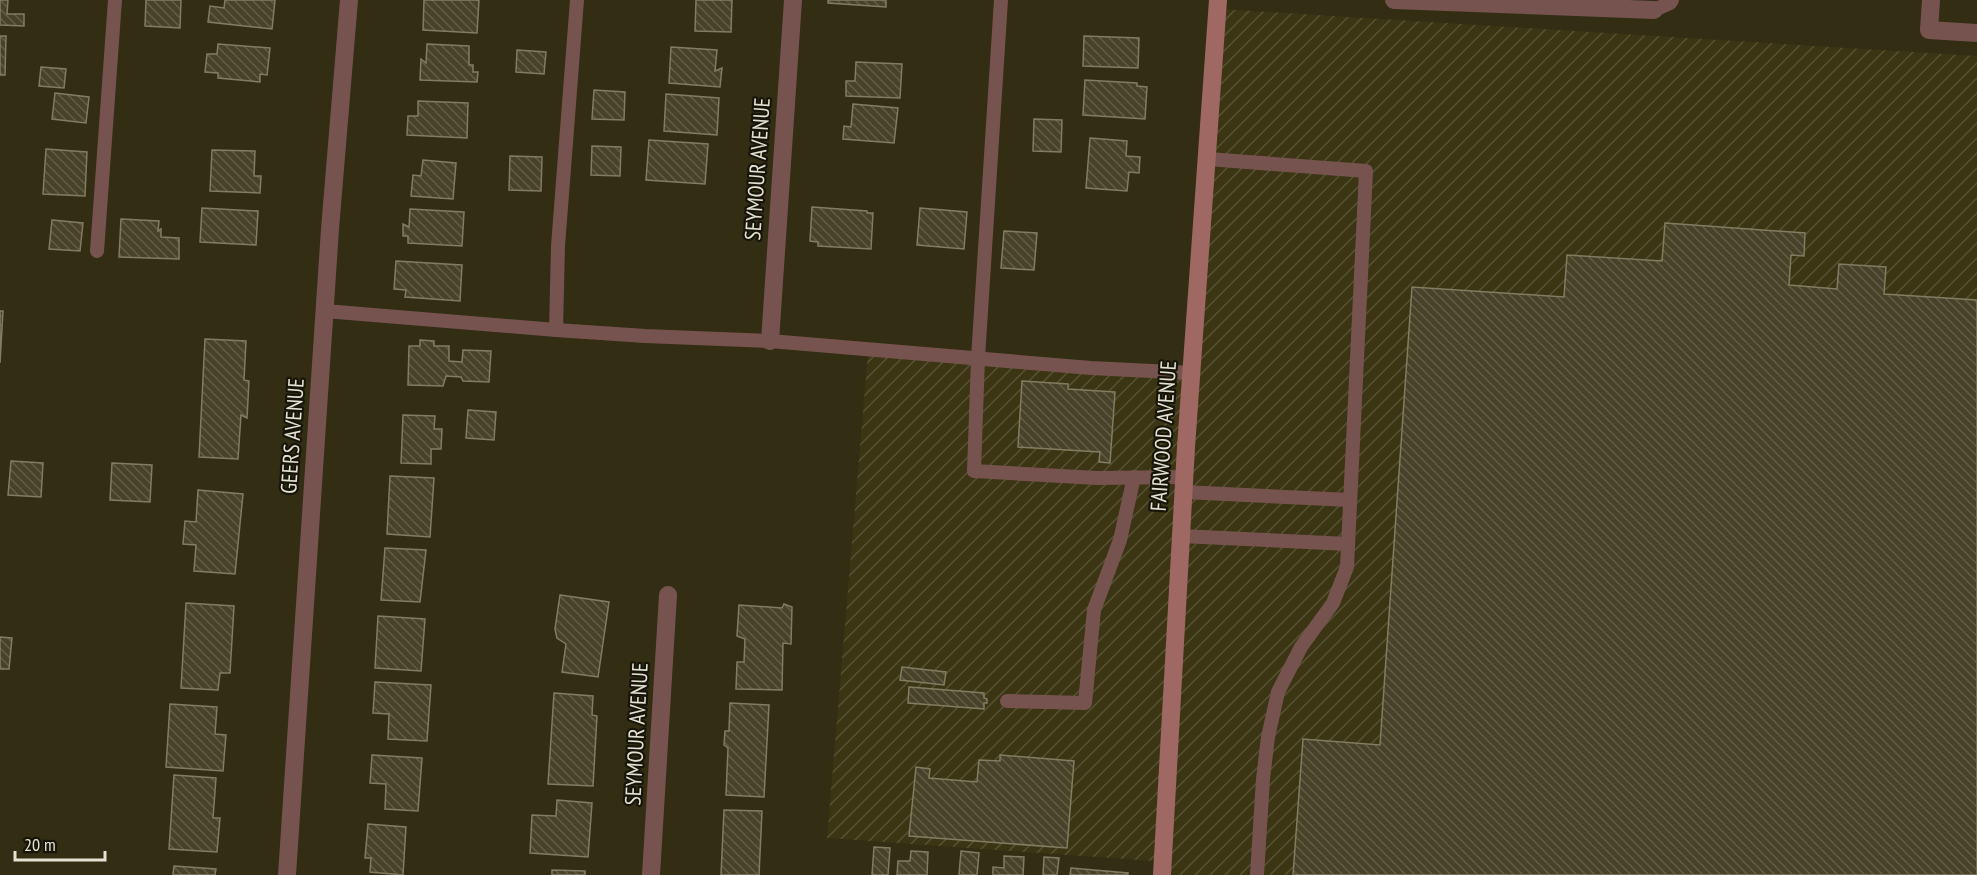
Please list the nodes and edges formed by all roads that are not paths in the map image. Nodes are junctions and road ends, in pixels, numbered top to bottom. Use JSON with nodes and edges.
{"nodes":[{"id":1,"x":115,"y":0,"type":"edge"},
{"id":2,"x":349,"y":0,"type":"edge"},
{"id":3,"x":577,"y":0,"type":"edge"},
{"id":4,"x":793,"y":0,"type":"edge"},
{"id":5,"x":1001,"y":0,"type":"edge"},
{"id":6,"x":1218,"y":0,"type":"edge"},
{"id":7,"x":1394,"y":0,"type":"edge"},
{"id":8,"x":1672,"y":0,"type":"edge"},
{"id":9,"x":1931,"y":0,"type":"edge"},
{"id":10,"x":1456,"y":1,"type":"edge"},
{"id":11,"x":1654,"y":10,"type":"joint"},
{"id":12,"x":1977,"y":33,"type":"edge"},
{"id":13,"x":1208,"y":159,"type":"junction"},
{"id":14,"x":97,"y":252,"type":"dead end"},
{"id":15,"x":325,"y":311,"type":"junction"},
{"id":16,"x":555,"y":330,"type":"junction"},
{"id":17,"x":770,"y":341,"type":"junction"},
{"id":18,"x":978,"y":358,"type":"junction"},
{"id":19,"x":1192,"y":373,"type":"junction"},
{"id":20,"x":1134,"y":477,"type":"junction"},
{"id":21,"x":1184,"y":484,"type":"junction"},
{"id":22,"x":1350,"y":500,"type":"junction"},
{"id":23,"x":1181,"y":536,"type":"junction"},
{"id":24,"x":1348,"y":544,"type":"junction"},
{"id":25,"x":668,"y":596,"type":"dead end"},
{"id":26,"x":1007,"y":701,"type":"dead end"},
{"id":27,"x":287,"y":875,"type":"edge"},
{"id":28,"x":651,"y":875,"type":"edge"},
{"id":29,"x":1162,"y":875,"type":"edge"},
{"id":30,"x":1257,"y":875,"type":"edge"}],
"edges":[{"from":1,"to":14,"type":"lane"},
{"from":2,"to":15,"type":"street","name":"GEERS AVENUE"},
{"from":3,"to":16,"type":"lane"},
{"from":4,"to":17,"type":"street","name":"SEYMOUR AVENUE"},
{"from":5,"to":18,"type":"lane"},
{"from":6,"to":13,"type":"street","name":"FAIRWOOD AVENUE"},
{"from":7,"to":10,"type":"street"},
{"from":8,"to":11,"type":"lane"},
{"from":9,"to":12,"type":"street"},
{"from":10,"to":11,"type":"street"},
{"from":13,"to":19,"type":"street","name":"FAIRWOOD AVENUE"},
{"from":13,"to":22,"type":"lane"},
{"from":15,"to":16,"type":"lane"},
{"from":15,"to":27,"type":"street","name":"GEERS AVENUE"},
{"from":16,"to":17,"type":"lane"},
{"from":17,"to":18,"type":"lane"},
{"from":18,"to":19,"type":"lane"},
{"from":18,"to":20,"type":"lane"},
{"from":19,"to":21,"type":"street","name":"FAIRWOOD AVENUE"},
{"from":20,"to":21,"type":"lane"},
{"from":20,"to":26,"type":"lane"},
{"from":21,"to":22,"type":"lane"},
{"from":21,"to":23,"type":"street","name":"FAIRWOOD AVENUE"},
{"from":22,"to":24,"type":"lane"},
{"from":23,"to":24,"type":"lane"},
{"from":23,"to":29,"type":"street","name":"FAIRWOOD AVENUE"},
{"from":24,"to":30,"type":"lane"},
{"from":25,"to":28,"type":"street","name":"SEYMOUR AVENUE"}]}
